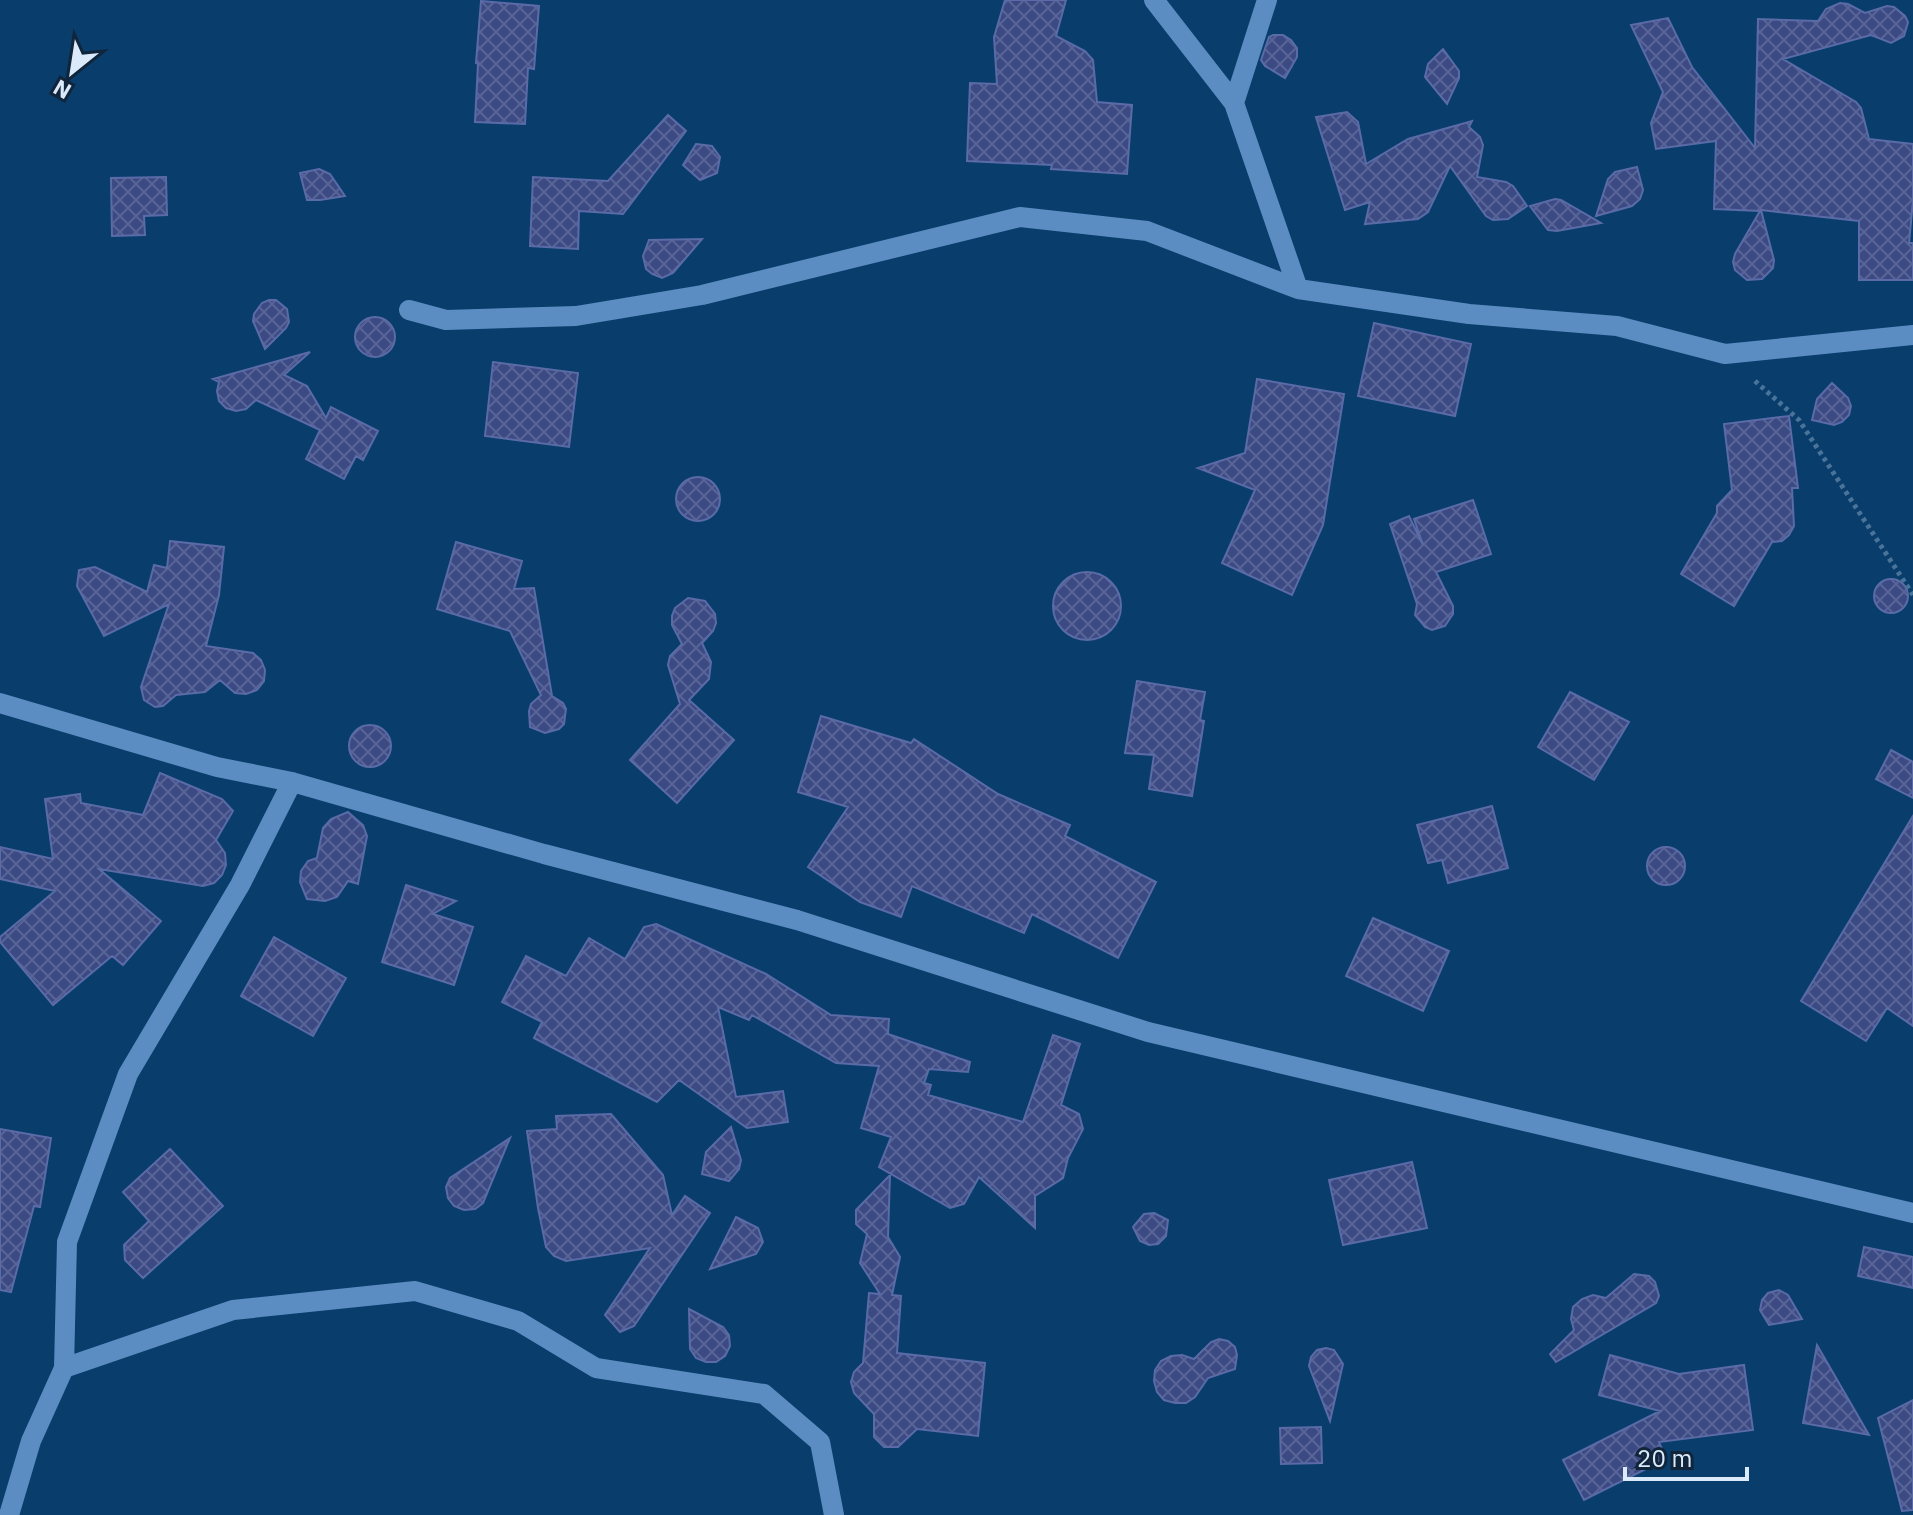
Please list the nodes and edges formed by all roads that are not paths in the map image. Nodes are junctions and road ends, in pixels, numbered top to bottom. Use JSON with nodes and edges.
{"nodes":[{"id":1,"x":1154,"y":0,"type":"edge"},
{"id":2,"x":1267,"y":0,"type":"edge"},
{"id":3,"x":1234,"y":103,"type":"junction"},
{"id":4,"x":1298,"y":289,"type":"junction"},
{"id":5,"x":409,"y":310,"type":"dead end"},
{"id":6,"x":1913,"y":335,"type":"edge"},
{"id":7,"x":0,"y":703,"type":"edge"},
{"id":8,"x":292,"y":782,"type":"junction"},
{"id":9,"x":1913,"y":1213,"type":"edge"},
{"id":10,"x":64,"y":1368,"type":"junction"},
{"id":11,"x":9,"y":1515,"type":"edge"},
{"id":12,"x":834,"y":1515,"type":"edge"}],
"edges":[{"from":1,"to":3,"type":"street"},
{"from":2,"to":3,"type":"street"},
{"from":3,"to":4,"type":"street"},
{"from":4,"to":5,"type":"street"},
{"from":4,"to":6,"type":"street"},
{"from":7,"to":8,"type":"street"},
{"from":8,"to":9,"type":"street"},
{"from":8,"to":10,"type":"street"},
{"from":10,"to":11,"type":"street"},
{"from":10,"to":12,"type":"street"}]}
